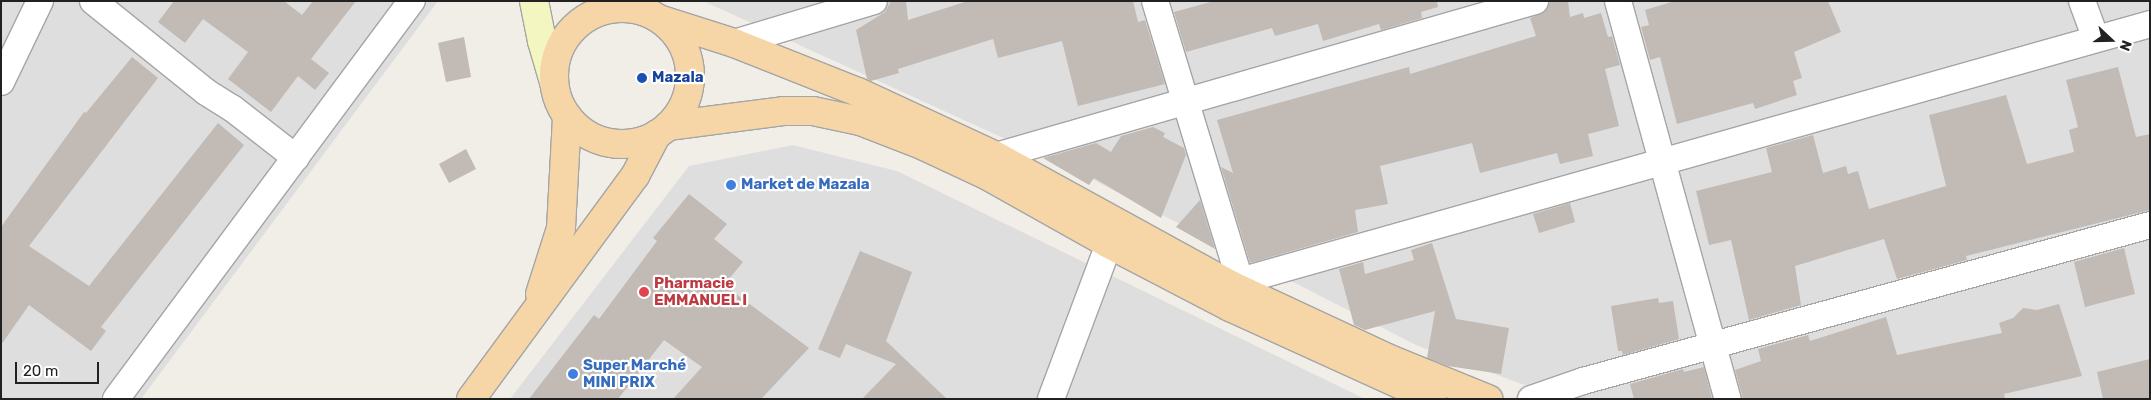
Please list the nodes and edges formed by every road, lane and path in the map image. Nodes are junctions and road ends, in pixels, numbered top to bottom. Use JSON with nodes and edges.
{"nodes":[{"id":1,"x":40,"y":1,"type":"edge"},
{"id":2,"x":93,"y":1,"type":"edge"},
{"id":3,"x":412,"y":1,"type":"edge"},
{"id":4,"x":534,"y":1,"type":"edge"},
{"id":5,"x":874,"y":1,"type":"edge"},
{"id":6,"x":1155,"y":1,"type":"edge"},
{"id":7,"x":1535,"y":1,"type":"edge"},
{"id":8,"x":1618,"y":1,"type":"edge"},
{"id":9,"x":2082,"y":1,"type":"edge"},
{"id":10,"x":649,"y":12,"type":"edge"},
{"id":11,"x":2150,"y":24,"type":"edge"},
{"id":12,"x":2096,"y":39,"type":"junction"},
{"id":13,"x":734,"y":43,"type":"junction"},
{"id":14,"x":1,"y":82,"type":"edge"},
{"id":15,"x":554,"y":82,"type":"junction"},
{"id":16,"x":1184,"y":100,"type":"junction"},
{"id":17,"x":567,"y":116,"type":"junction"},
{"id":18,"x":663,"y":130,"type":"junction"},
{"id":19,"x":996,"y":156,"type":"junction"},
{"id":20,"x":296,"y":158,"type":"junction"},
{"id":21,"x":1660,"y":160,"type":"junction"},
{"id":22,"x":2150,"y":225,"type":"edge"},
{"id":23,"x":1109,"y":244,"type":"junction"},
{"id":24,"x":1236,"y":283,"type":"junction"},
{"id":25,"x":530,"y":321,"type":"junction"},
{"id":26,"x":1714,"y":347,"type":"junction"},
{"id":27,"x":1057,"y":397,"type":"edge"},
{"id":28,"x":116,"y":399,"type":"edge"},
{"id":29,"x":471,"y":399,"type":"edge"},
{"id":30,"x":1432,"y":399,"type":"edge"},
{"id":31,"x":1488,"y":399,"type":"edge"},
{"id":32,"x":1532,"y":399,"type":"edge"},
{"id":33,"x":1728,"y":399,"type":"edge"}],
"edges":[{"from":1,"to":14,"type":"street"},
{"from":2,"to":20,"type":"street"},
{"from":3,"to":20,"type":"street"},
{"from":4,"to":15,"type":"main road"},
{"from":5,"to":13,"type":"street"},
{"from":6,"to":16,"type":"street"},
{"from":7,"to":16,"type":"street"},
{"from":8,"to":21,"type":"street"},
{"from":9,"to":12,"type":"street"},
{"from":10,"to":13,"type":"main road"},
{"from":10,"to":15,"type":"main road"},
{"from":10,"to":18,"type":"main road"},
{"from":11,"to":12,"type":"street"},
{"from":12,"to":21,"type":"street"},
{"from":13,"to":19,"type":"main road"},
{"from":15,"to":17,"type":"main road"},
{"from":16,"to":19,"type":"street"},
{"from":16,"to":24,"type":"street"},
{"from":17,"to":18,"type":"main road"},
{"from":17,"to":25,"type":"main road"},
{"from":18,"to":23,"type":"main road"},
{"from":18,"to":25,"type":"main road"},
{"from":19,"to":24,"type":"main road"},
{"from":20,"to":28,"type":"street"},
{"from":21,"to":24,"type":"street"},
{"from":21,"to":26,"type":"street"},
{"from":22,"to":26,"type":"street"},
{"from":23,"to":27,"type":"street"},
{"from":23,"to":30,"type":"main road"},
{"from":24,"to":31,"type":"main road"},
{"from":25,"to":29,"type":"main road"},
{"from":26,"to":32,"type":"street"},
{"from":26,"to":33,"type":"street"}]}
